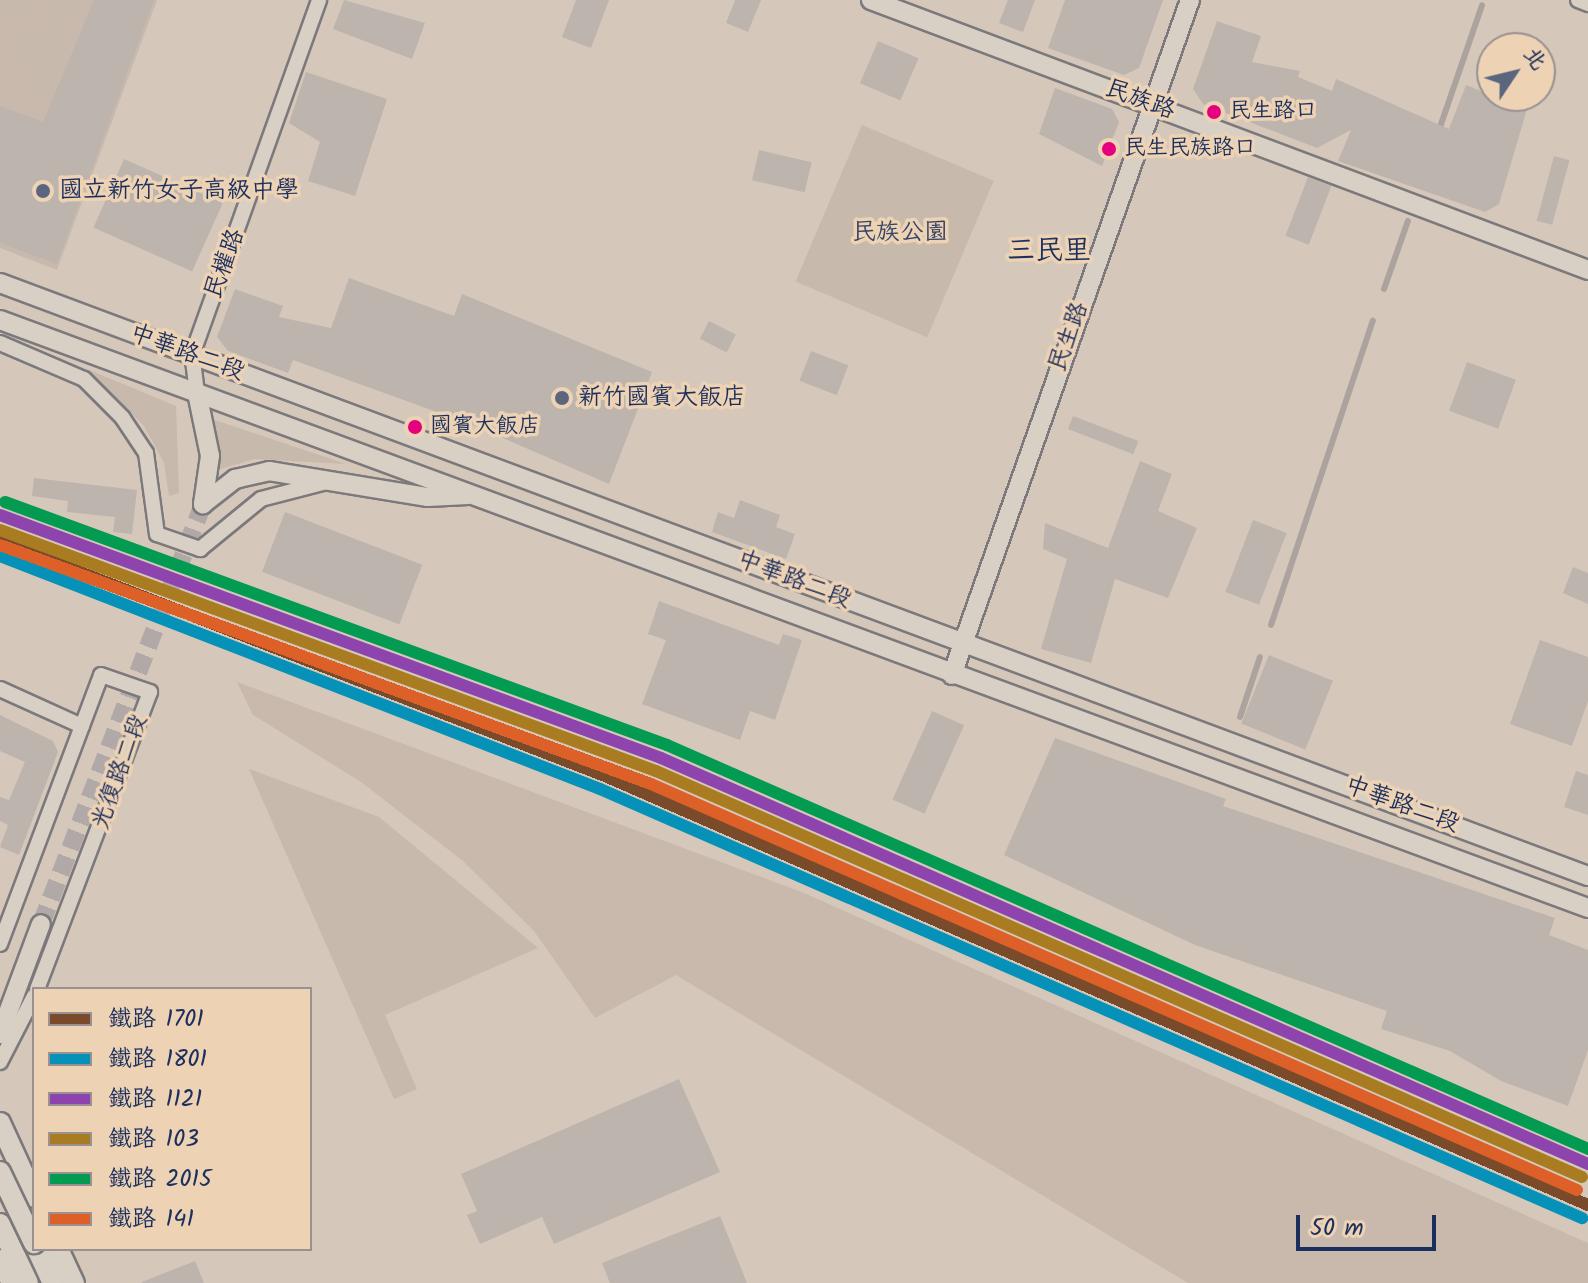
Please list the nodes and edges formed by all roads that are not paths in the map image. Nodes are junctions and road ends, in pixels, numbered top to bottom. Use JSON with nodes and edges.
{"nodes":[{"id":1,"x":319,"y":0,"type":"edge"},
{"id":2,"x":871,"y":0,"type":"edge"},
{"id":3,"x":1190,"y":0,"type":"edge"},
{"id":4,"x":1578,"y":0,"type":"edge"},
{"id":5,"x":1588,"y":4,"type":"edge"},
{"id":6,"x":1153,"y":104,"type":"junction"},
{"id":7,"x":1588,"y":270,"type":"edge"},
{"id":8,"x":0,"y":283,"type":"edge"},
{"id":9,"x":0,"y":320,"type":"edge"},
{"id":10,"x":0,"y":343,"type":"edge"},
{"id":11,"x":192,"y":355,"type":"junction"},
{"id":12,"x":197,"y":393,"type":"junction"},
{"id":13,"x":346,"y":479,"type":"junction"},
{"id":14,"x":480,"y":495,"type":"junction"},
{"id":15,"x":965,"y":646,"type":"junction"},
{"id":16,"x":952,"y":675,"type":"junction"},
{"id":17,"x":0,"y":689,"type":"edge"},
{"id":18,"x":82,"y":726,"type":"junction"},
{"id":19,"x":1588,"y":876,"type":"edge"},
{"id":20,"x":1588,"y":908,"type":"edge"},
{"id":21,"x":41,"y":924,"type":"tunnel mouth"},
{"id":22,"x":0,"y":944,"type":"edge"},
{"id":23,"x":38,"y":987,"type":"edge"},
{"id":24,"x":32,"y":1000,"type":"edge"},
{"id":25,"x":0,"y":1034,"type":"edge"},
{"id":26,"x":0,"y":1062,"type":"edge"},
{"id":27,"x":0,"y":1123,"type":"edge"},
{"id":28,"x":0,"y":1172,"type":"edge"},
{"id":29,"x":0,"y":1189,"type":"edge"},
{"id":30,"x":32,"y":1193,"type":"edge"},
{"id":31,"x":32,"y":1197,"type":"edge"},
{"id":32,"x":0,"y":1224,"type":"edge"},
{"id":33,"x":32,"y":1239,"type":"edge"},
{"id":34,"x":38,"y":1251,"type":"edge"},
{"id":35,"x":59,"y":1251,"type":"edge"},
{"id":36,"x":0,"y":1260,"type":"edge"},
{"id":37,"x":12,"y":1283,"type":"edge"},
{"id":38,"x":28,"y":1283,"type":"edge"},
{"id":39,"x":53,"y":1283,"type":"edge"},
{"id":40,"x":74,"y":1283,"type":"edge"}],
"edges":[{"from":1,"to":11,"type":"street","name":"民權路"},
{"from":2,"to":6,"type":"street","name":"民族路"},
{"from":3,"to":6,"type":"street","name":"民生路"},
{"from":4,"to":5,"type":"street"},
{"from":6,"to":7,"type":"street","name":"民族路"},
{"from":6,"to":15,"type":"street","name":"民生路"},
{"from":8,"to":11,"type":"street","name":"中華路二段"},
{"from":9,"to":12,"type":"street","name":"中華路二段"},
{"from":10,"to":13,"type":"street"},
{"from":11,"to":12,"type":"street","name":"民權路"},
{"from":11,"to":15,"type":"street","name":"中華路二段"},
{"from":12,"to":13,"type":"street"},
{"from":12,"to":14,"type":"street","name":"中華路二段"},
{"from":13,"to":14,"type":"street"},
{"from":14,"to":16,"type":"street","name":"中華路二段"},
{"from":15,"to":16,"type":"street","name":"民生路"},
{"from":15,"to":19,"type":"street","name":"中華路二段"},
{"from":16,"to":20,"type":"street","name":"中華路二段"},
{"from":17,"to":18,"type":"street"},
{"from":18,"to":22,"type":"street","name":"光復路二段"},
{"from":18,"to":23,"type":"street","name":"光復路二段"},
{"from":21,"to":25,"type":"street"},
{"from":24,"to":26,"type":"street"},
{"from":27,"to":30,"type":"main road"},
{"from":28,"to":33,"type":"main road","bridge":true},
{"from":29,"to":31,"type":"main road"},
{"from":32,"to":38,"type":"main road"},
{"from":34,"to":39,"type":"main road"},
{"from":35,"to":40,"type":"main road"},
{"from":36,"to":37,"type":"main road"}]}
